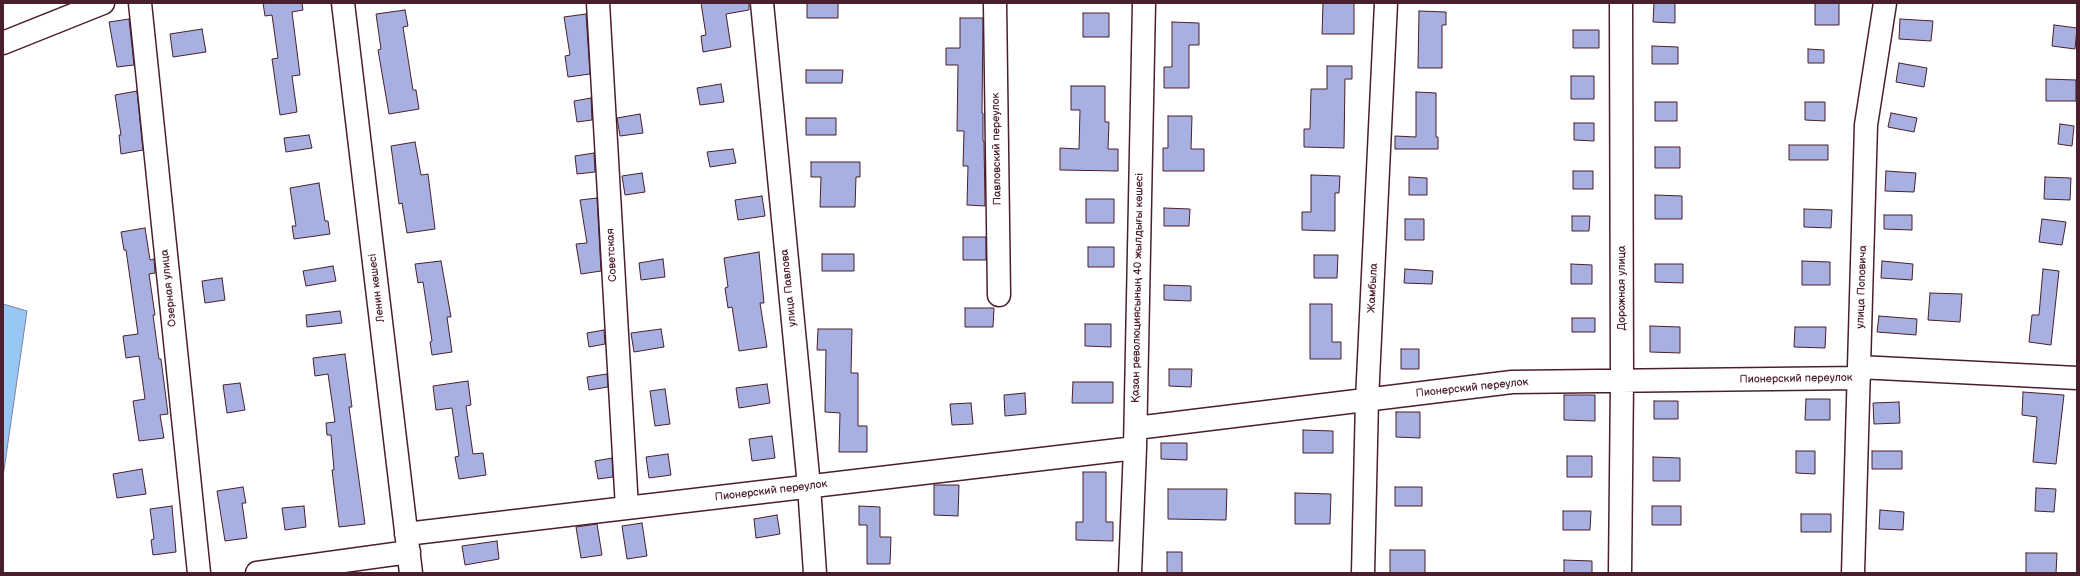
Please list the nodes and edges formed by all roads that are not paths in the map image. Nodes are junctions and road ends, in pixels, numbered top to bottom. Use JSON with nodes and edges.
{"nodes":[{"id":1,"x":103,"y":3,"type":"edge"},
{"id":2,"x":140,"y":3,"type":"edge"},
{"id":3,"x":343,"y":3,"type":"edge"},
{"id":4,"x":598,"y":3,"type":"edge"},
{"id":5,"x":762,"y":3,"type":"edge"},
{"id":6,"x":995,"y":3,"type":"edge"},
{"id":7,"x":1144,"y":3,"type":"edge"},
{"id":8,"x":1386,"y":3,"type":"edge"},
{"id":9,"x":1621,"y":3,"type":"edge"},
{"id":10,"x":1885,"y":3,"type":"edge"},
{"id":11,"x":3,"y":43,"type":"edge"},
{"id":12,"x":999,"y":295,"type":"dead end"},
{"id":13,"x":1859,"y":373,"type":"junction"},
{"id":14,"x":2077,"y":378,"type":"edge"},
{"id":15,"x":1622,"y":381,"type":"junction"},
{"id":16,"x":1367,"y":400,"type":"junction"},
{"id":17,"x":1136,"y":438,"type":"junction"},
{"id":18,"x":809,"y":486,"type":"junction"},
{"id":19,"x":627,"y":508,"type":"junction"},
{"id":20,"x":408,"y":543,"type":"junction"},
{"id":21,"x":199,"y":573,"type":"edge"},
{"id":22,"x":257,"y":573,"type":"edge"},
{"id":23,"x":411,"y":573,"type":"edge"},
{"id":24,"x":815,"y":573,"type":"edge"},
{"id":25,"x":1130,"y":573,"type":"edge"},
{"id":26,"x":1362,"y":573,"type":"edge"},
{"id":27,"x":1620,"y":573,"type":"edge"},
{"id":28,"x":1853,"y":573,"type":"edge"}],
"edges":[{"from":1,"to":11,"type":"street"},
{"from":2,"to":21,"type":"street","name":"Озерная улица"},
{"from":3,"to":20,"type":"street","name":"Ленин көшесі"},
{"from":4,"to":19,"type":"street","name":"Советская"},
{"from":5,"to":18,"type":"street","name":"улица Павлова"},
{"from":6,"to":12,"type":"street","name":"Павловский переулок"},
{"from":7,"to":17,"type":"street","name":"Қазан революциясының 40 жылдығы көшесі"},
{"from":8,"to":16,"type":"street","name":"Жамбыла"},
{"from":9,"to":15,"type":"street","name":"Дорожная улица"},
{"from":10,"to":13,"type":"street","name":"улица Поповича"},
{"from":13,"to":14,"type":"street","name":"Пионерский переулок"},
{"from":13,"to":15,"type":"street","name":"Пионерский переулок"},
{"from":13,"to":28,"type":"street","name":"улица Поповича"},
{"from":15,"to":16,"type":"street","name":"Пионерский переулок"},
{"from":15,"to":27,"type":"street","name":"Дорожная улица"},
{"from":16,"to":17,"type":"street","name":"Пионерский переулок"},
{"from":16,"to":26,"type":"street","name":"Жамбыла"},
{"from":17,"to":18,"type":"street","name":"Пионерский переулок"},
{"from":17,"to":25,"type":"street","name":"Қазан революциясының 40 жылдығы көшесі"},
{"from":18,"to":19,"type":"street","name":"Пионерский переулок"},
{"from":18,"to":24,"type":"street","name":"улица Павлова"},
{"from":19,"to":20,"type":"street","name":"Пионерский переулок"},
{"from":20,"to":22,"type":"street","name":"Пионерский переулок"},
{"from":20,"to":23,"type":"street","name":"Ленин көшесі"}]}
